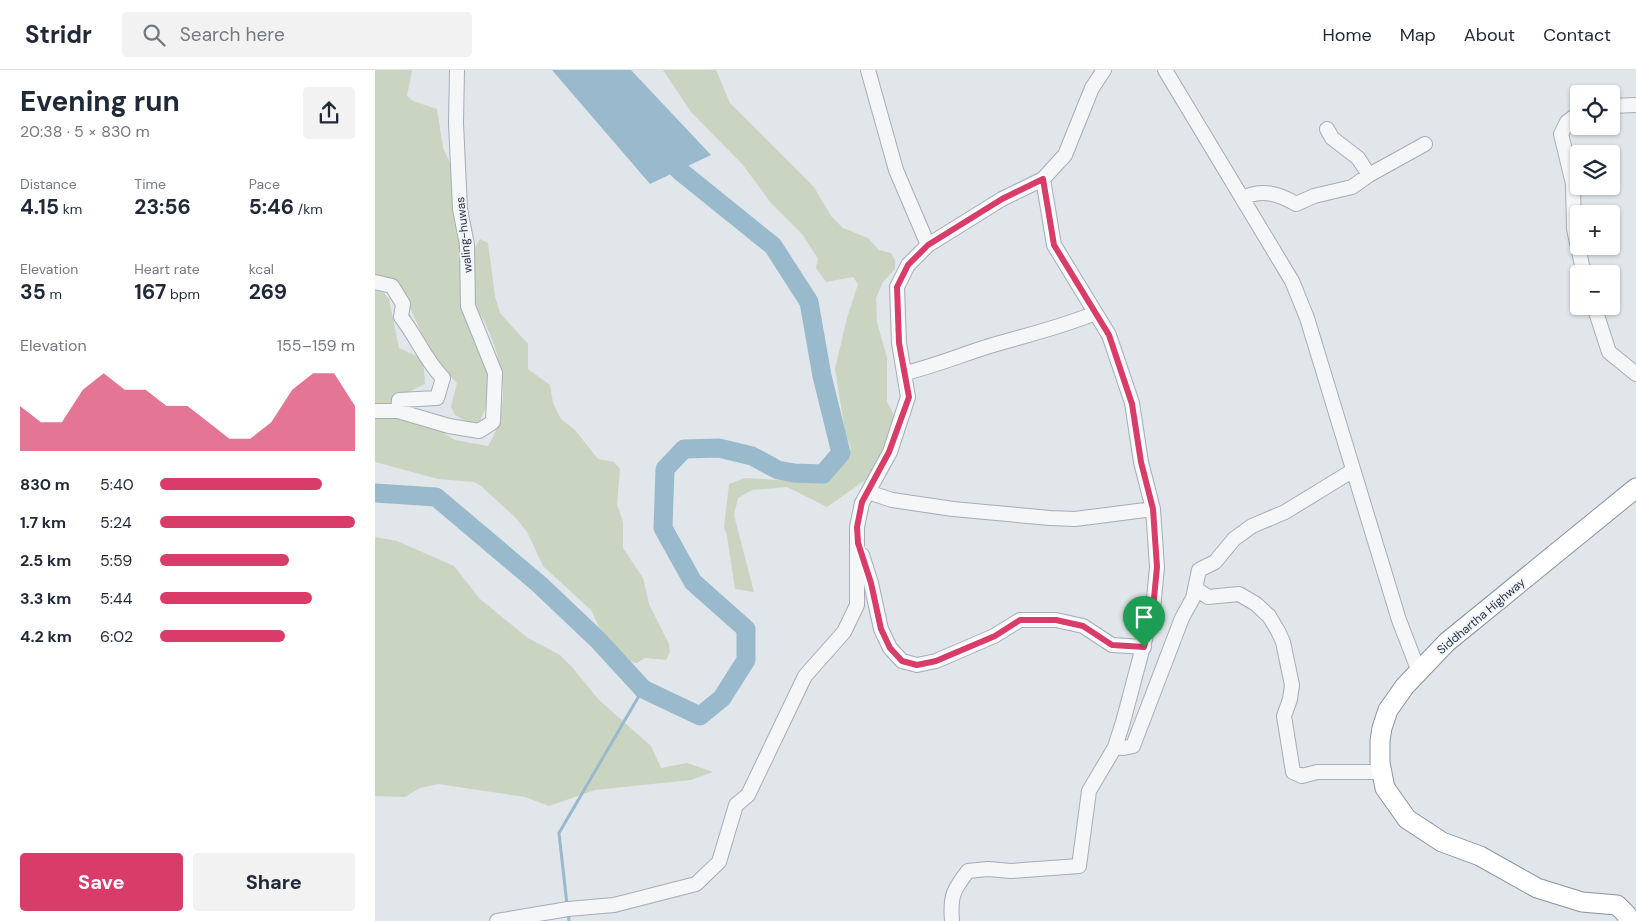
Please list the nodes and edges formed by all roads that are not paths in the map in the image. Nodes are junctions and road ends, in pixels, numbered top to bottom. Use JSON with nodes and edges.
{"nodes":[{"id":1,"x":457,"y":70,"type":"edge"},
{"id":2,"x":868,"y":70,"type":"edge"},
{"id":3,"x":1104,"y":70,"type":"edge"},
{"id":4,"x":1165,"y":70,"type":"edge"},
{"id":5,"x":1636,"y":105,"type":"edge"},
{"id":6,"x":1620,"y":106,"type":"edge"},
{"id":7,"x":1570,"y":120,"type":"edge"},
{"id":8,"x":1327,"y":129,"type":"dead end"},
{"id":9,"x":1425,"y":144,"type":"dead end"},
{"id":10,"x":1369,"y":175,"type":"junction"},
{"id":11,"x":1043,"y":179,"type":"junction"},
{"id":12,"x":1242,"y":198,"type":"junction"},
{"id":13,"x":928,"y":245,"type":"junction"},
{"id":14,"x":1582,"y":265,"type":"edge"},
{"id":15,"x":375,"y":282,"type":"edge"},
{"id":16,"x":1095,"y":312,"type":"junction"},
{"id":17,"x":1597,"y":315,"type":"edge"},
{"id":18,"x":905,"y":373,"type":"junction"},
{"id":19,"x":1636,"y":374,"type":"edge"},
{"id":20,"x":375,"y":411,"type":"edge"},
{"id":21,"x":398,"y":411,"type":"junction"},
{"id":22,"x":1352,"y":471,"type":"junction"},
{"id":23,"x":1636,"y":488,"type":"edge"},
{"id":24,"x":867,"y":492,"type":"junction"},
{"id":25,"x":1153,"y":509,"type":"junction"},
{"id":26,"x":858,"y":543,"type":"junction"},
{"id":27,"x":1195,"y":588,"type":"junction"},
{"id":28,"x":1144,"y":647,"type":"junction"},
{"id":29,"x":1419,"y":672,"type":"junction"},
{"id":30,"x":1115,"y":747,"type":"junction"},
{"id":31,"x":1382,"y":772,"type":"junction"},
{"id":32,"x":497,"y":921,"type":"edge"},
{"id":33,"x":952,"y":921,"type":"edge"},
{"id":34,"x":1627,"y":921,"type":"edge"}],
"edges":[{"from":1,"to":21,"type":"street","name":"waling-huwas"},
{"from":2,"to":13,"type":"street"},
{"from":3,"to":11,"type":"street"},
{"from":4,"to":12,"type":"street"},
{"from":5,"to":6,"type":"street"},
{"from":7,"to":14,"type":"street"},
{"from":8,"to":10,"type":"street"},
{"from":9,"to":10,"type":"street"},
{"from":10,"to":12,"type":"street"},
{"from":11,"to":13,"type":"street"},
{"from":11,"to":16,"type":"street"},
{"from":12,"to":22,"type":"street"},
{"from":13,"to":18,"type":"street"},
{"from":15,"to":21,"type":"street"},
{"from":16,"to":18,"type":"street"},
{"from":16,"to":25,"type":"street"},
{"from":17,"to":19,"type":"street"},
{"from":18,"to":24,"type":"street"},
{"from":20,"to":21,"type":"street","name":"waling-huwas"},
{"from":22,"to":27,"type":"street"},
{"from":22,"to":29,"type":"street"},
{"from":23,"to":29,"type":"highway","name":"Siddhartha Highway"},
{"from":24,"to":25,"type":"street"},
{"from":24,"to":26,"type":"street"},
{"from":25,"to":28,"type":"street"},
{"from":26,"to":28,"type":"street"},
{"from":26,"to":32,"type":"street"},
{"from":27,"to":30,"type":"street"},
{"from":27,"to":31,"type":"street"},
{"from":28,"to":30,"type":"street"},
{"from":29,"to":31,"type":"highway","name":"Siddhartha Highway"},
{"from":30,"to":33,"type":"street"},
{"from":31,"to":34,"type":"highway","name":"Siddhartha Highway"}]}
